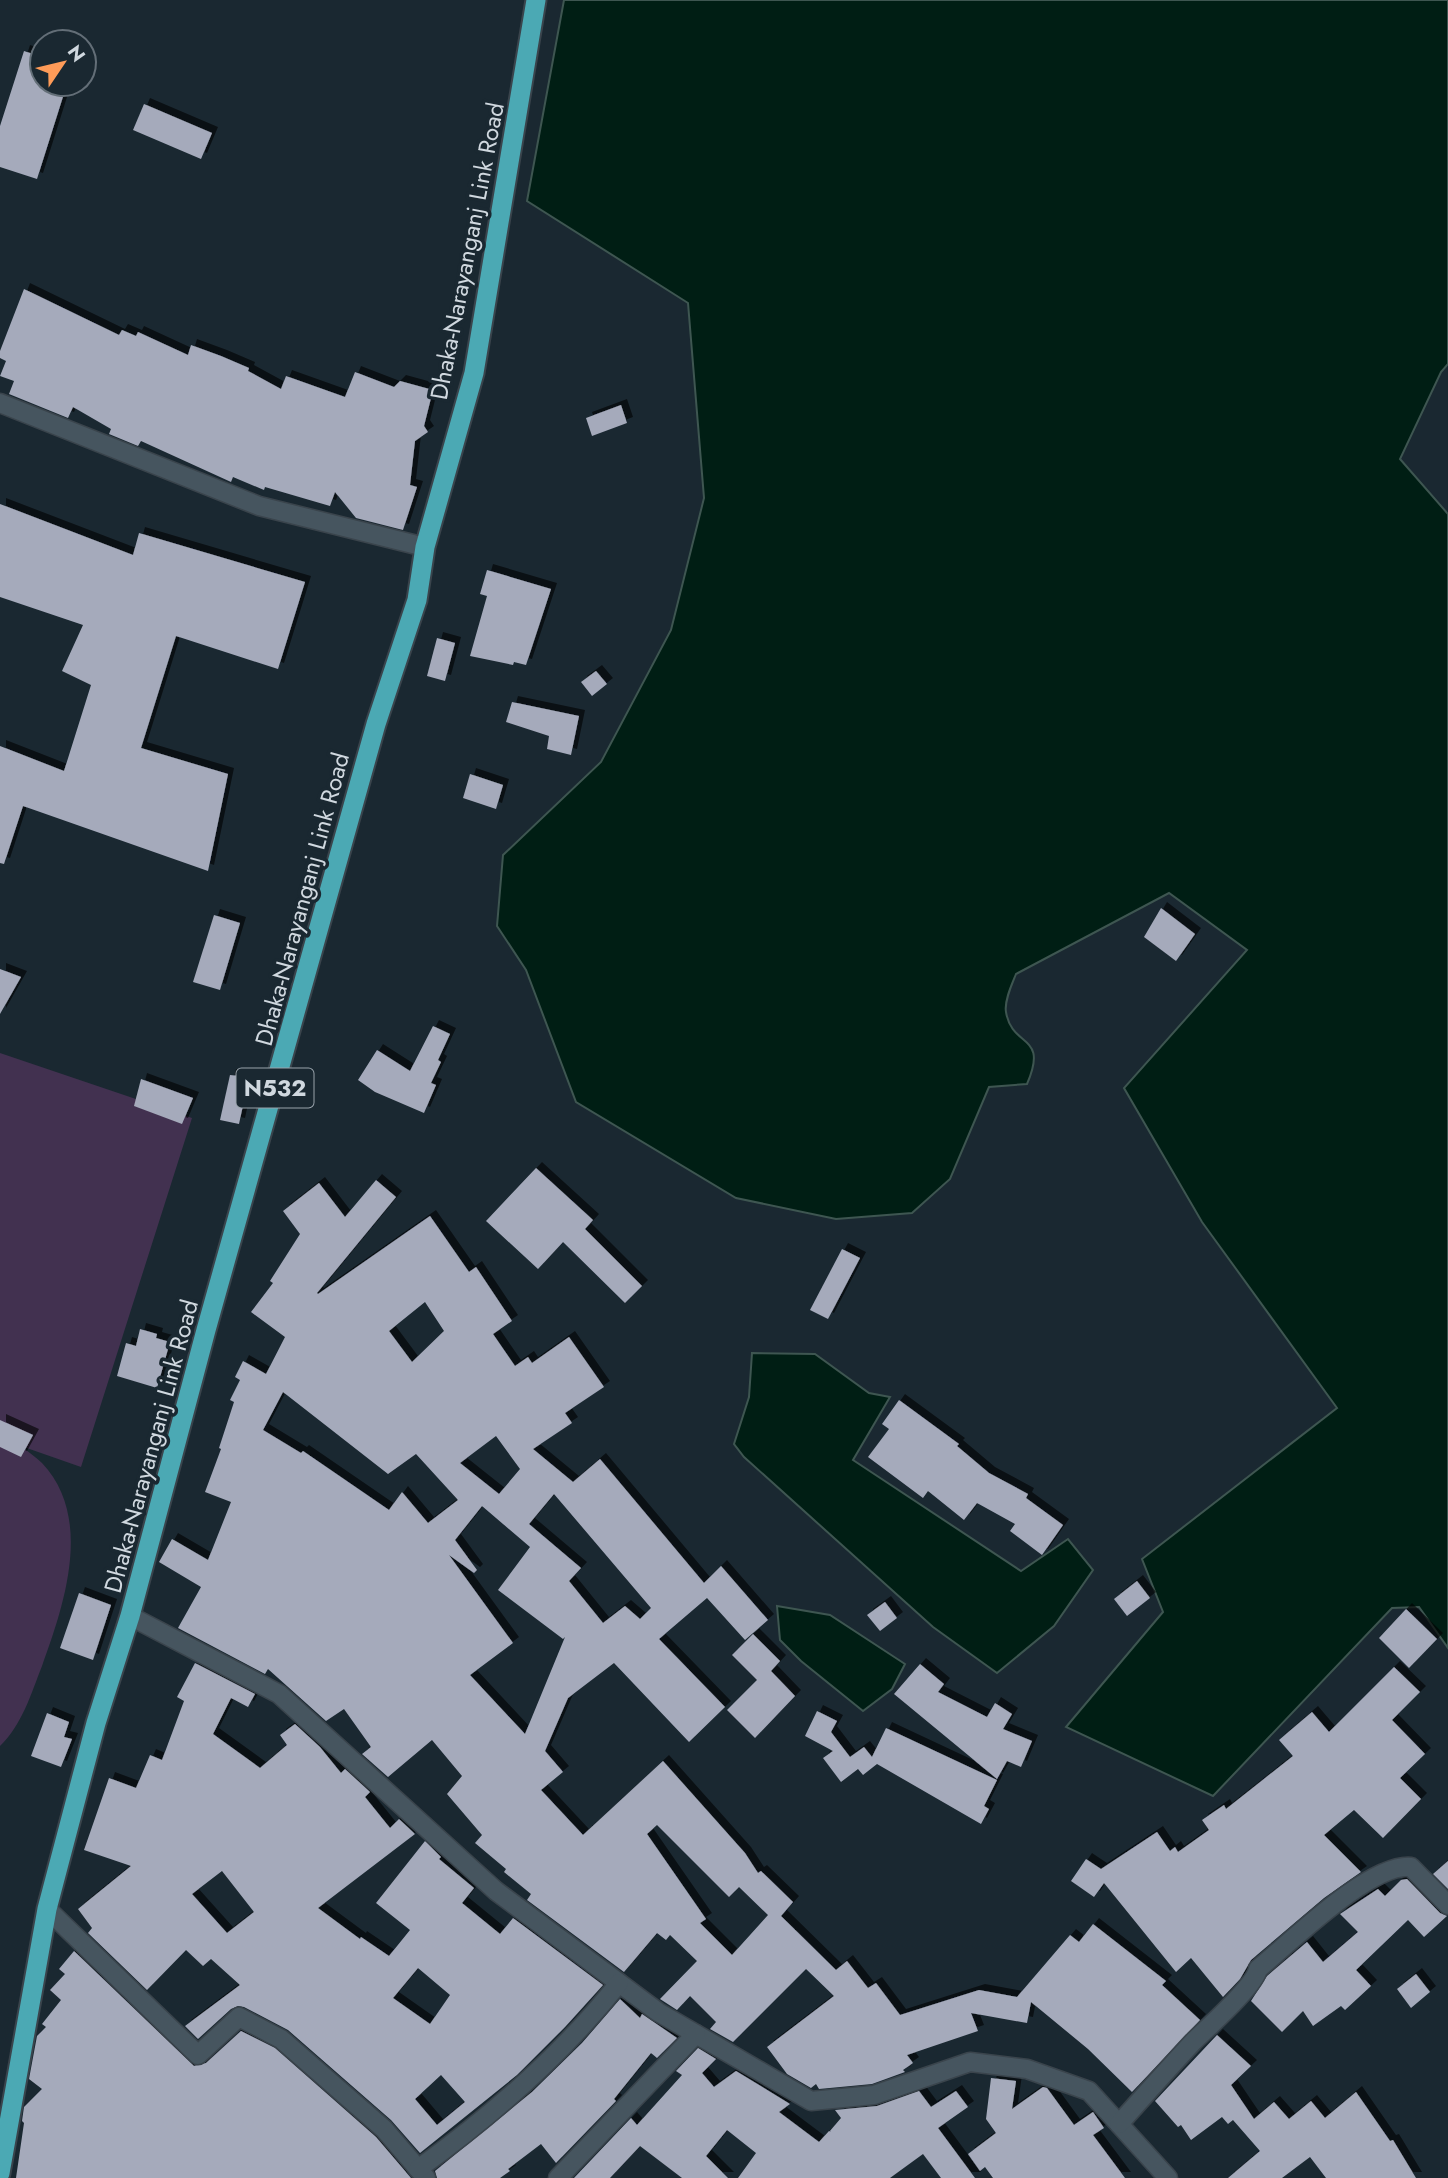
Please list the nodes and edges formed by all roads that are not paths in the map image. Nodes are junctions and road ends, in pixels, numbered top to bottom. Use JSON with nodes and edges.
{"nodes":[{"id":1,"x":536,"y":0,"type":"edge"},
{"id":2,"x":0,"y":403,"type":"edge"},
{"id":3,"x":425,"y":547,"type":"junction"},
{"id":4,"x":131,"y":1616,"type":"junction"},
{"id":5,"x":1448,"y":1905,"type":"edge"},
{"id":6,"x":47,"y":1909,"type":"junction"},
{"id":7,"x":619,"y":1983,"type":"junction"},
{"id":8,"x":696,"y":2034,"type":"junction"},
{"id":9,"x":1119,"y":2124,"type":"junction"},
{"id":10,"x":422,"y":2173,"type":"edge"},
{"id":11,"x":0,"y":2174,"type":"edge"},
{"id":12,"x":558,"y":2178,"type":"edge"},
{"id":13,"x":1168,"y":2178,"type":"edge"}],
"edges":[{"from":1,"to":3,"type":"highway","name":"Dhaka-Narayanganj Link Road","number":"N532"},
{"from":2,"to":3,"type":"street"},
{"from":3,"to":4,"type":"highway","name":"Dhaka-Narayanganj Link Road","number":"N532"},
{"from":4,"to":6,"type":"highway","name":"Dhaka-Narayanganj Link Road","number":"N532"},
{"from":4,"to":7,"type":"street"},
{"from":5,"to":9,"type":"street"},
{"from":6,"to":10,"type":"street"},
{"from":6,"to":11,"type":"highway","name":"Dhaka-Narayanganj Link Road","number":"N532"},
{"from":7,"to":8,"type":"street"},
{"from":7,"to":10,"type":"street"},
{"from":8,"to":9,"type":"street"},
{"from":8,"to":12,"type":"street"},
{"from":9,"to":13,"type":"street"}]}
